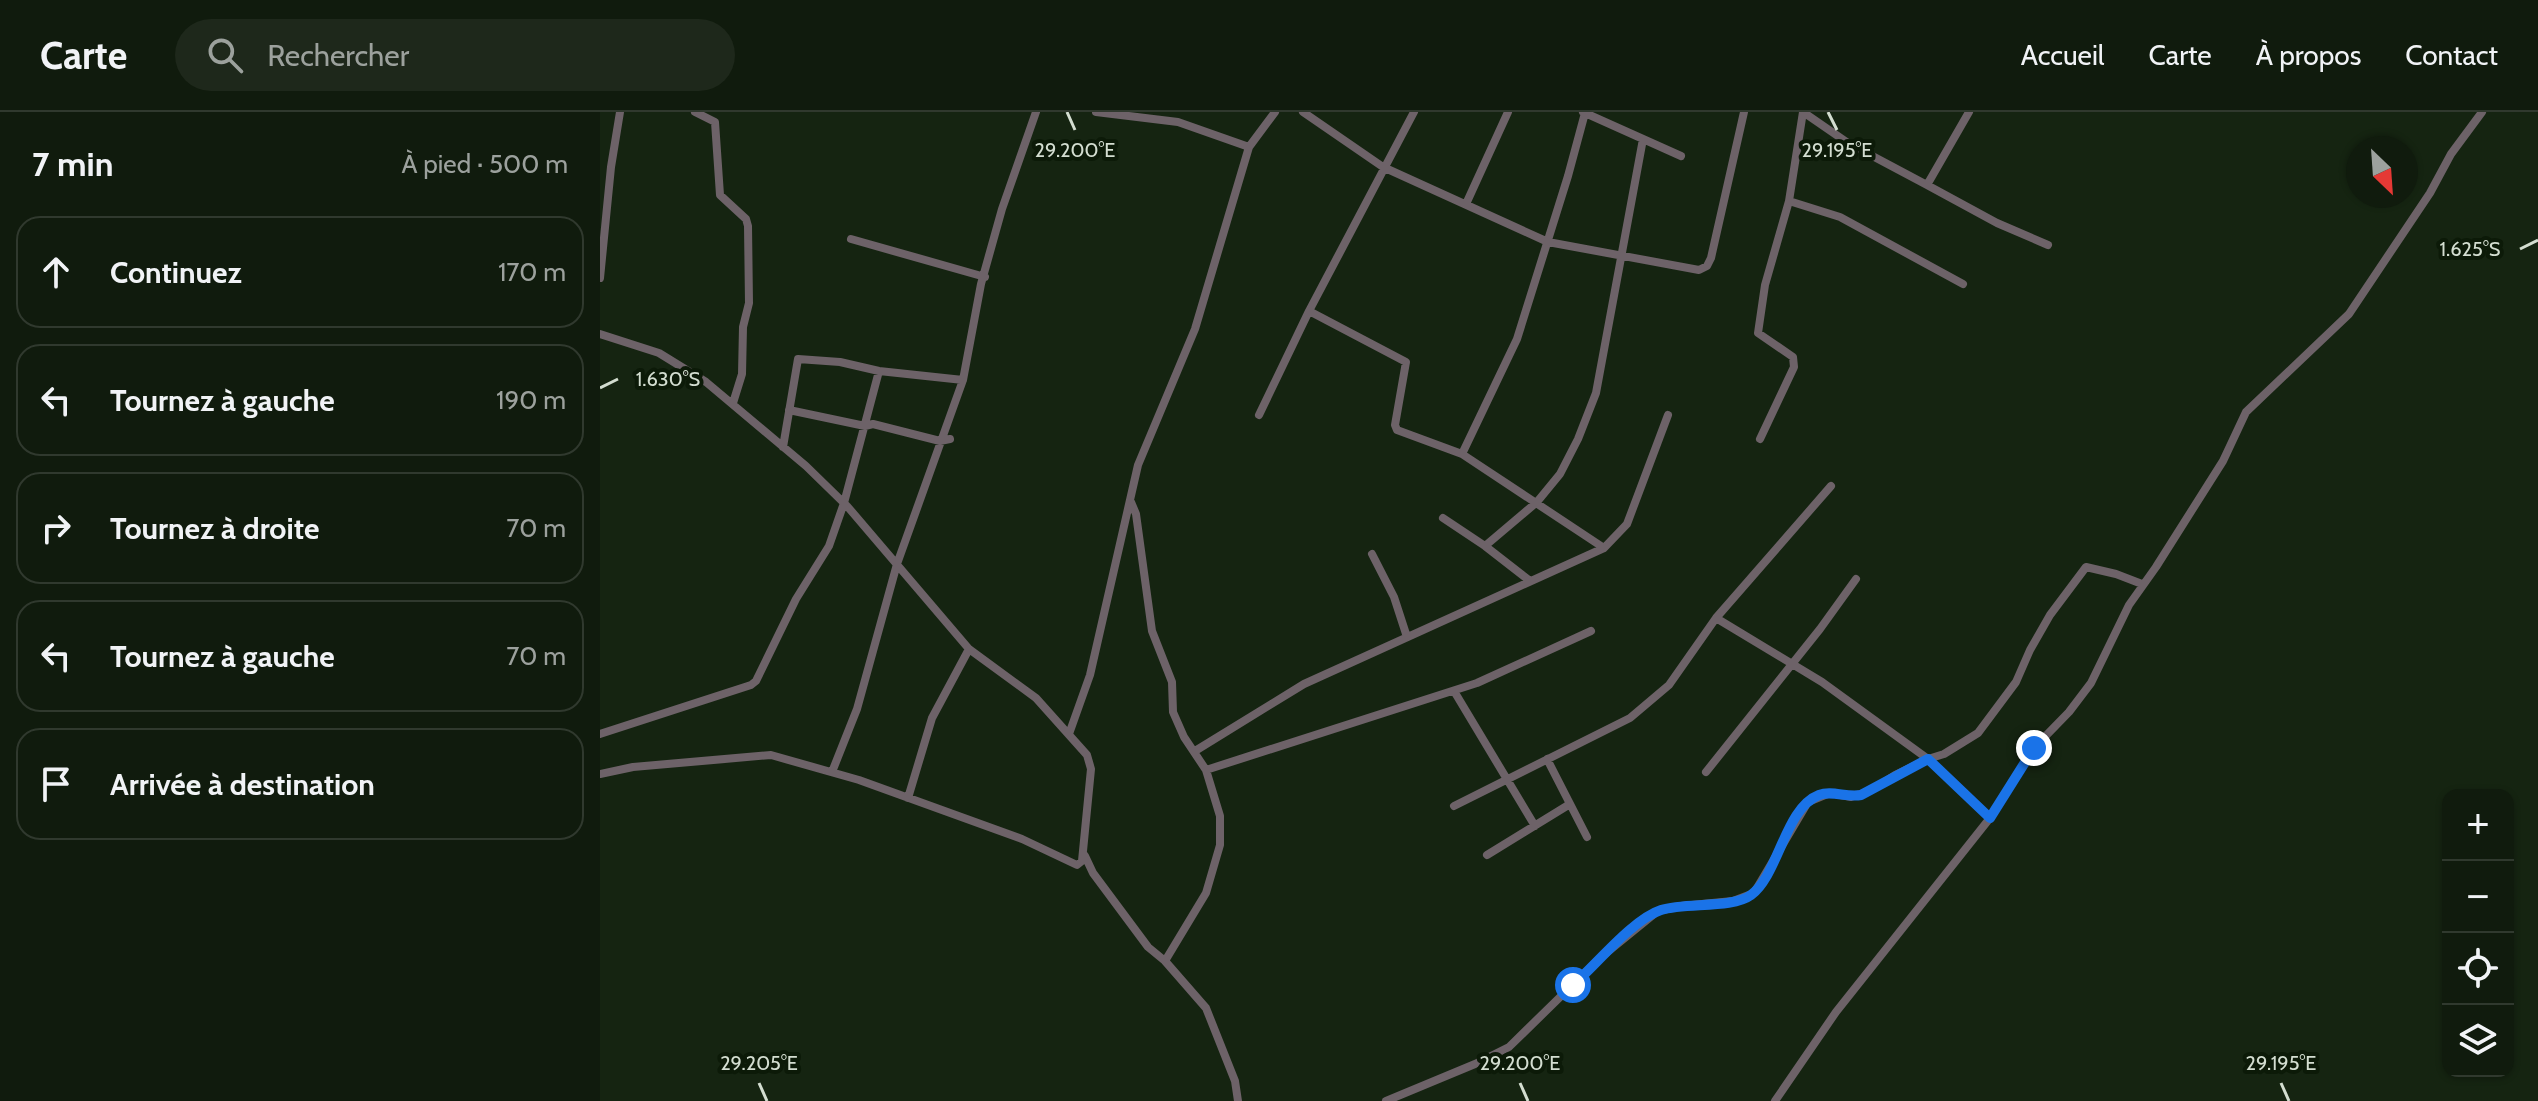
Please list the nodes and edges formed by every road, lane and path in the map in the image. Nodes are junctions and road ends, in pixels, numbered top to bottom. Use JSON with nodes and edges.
{"nodes":[{"id":1,"x":620,"y":112,"type":"edge"},
{"id":2,"x":695,"y":112,"type":"edge"},
{"id":3,"x":1036,"y":112,"type":"edge"},
{"id":4,"x":1096,"y":112,"type":"edge"},
{"id":5,"x":1275,"y":112,"type":"edge"},
{"id":6,"x":1303,"y":112,"type":"edge"},
{"id":7,"x":1414,"y":112,"type":"edge"},
{"id":8,"x":1508,"y":112,"type":"edge"},
{"id":9,"x":1744,"y":112,"type":"edge"},
{"id":10,"x":1803,"y":112,"type":"edge"},
{"id":11,"x":1969,"y":112,"type":"edge"},
{"id":12,"x":2482,"y":112,"type":"edge"},
{"id":13,"x":1584,"y":113,"type":"edge"},
{"id":14,"x":1643,"y":139,"type":"junction"},
{"id":15,"x":1249,"y":147,"type":"junction"},
{"id":16,"x":1681,"y":156,"type":"dead end"},
{"id":17,"x":1383,"y":167,"type":"junction"},
{"id":18,"x":1927,"y":185,"type":"junction"},
{"id":19,"x":1789,"y":201,"type":"junction"},
{"id":20,"x":1466,"y":204,"type":"junction"},
{"id":21,"x":851,"y":239,"type":"dead end"},
{"id":22,"x":1548,"y":242,"type":"junction"},
{"id":23,"x":2048,"y":245,"type":"dead end"},
{"id":24,"x":1621,"y":256,"type":"junction"},
{"id":25,"x":985,"y":277,"type":"junction"},
{"id":26,"x":600,"y":278,"type":"edge"},
{"id":27,"x":1963,"y":284,"type":"dead end"},
{"id":28,"x":1309,"y":311,"type":"junction"},
{"id":29,"x":600,"y":334,"type":"edge"},
{"id":30,"x":879,"y":371,"type":"junction"},
{"id":31,"x":963,"y":380,"type":"junction"},
{"id":32,"x":733,"y":403,"type":"junction"},
{"id":33,"x":789,"y":410,"type":"junction"},
{"id":34,"x":1259,"y":415,"type":"dead end"},
{"id":35,"x":1668,"y":415,"type":"dead end"},
{"id":36,"x":865,"y":426,"type":"junction"},
{"id":37,"x":950,"y":439,"type":"dead end"},
{"id":38,"x":1760,"y":439,"type":"dead end"},
{"id":39,"x":940,"y":441,"type":"junction"},
{"id":40,"x":783,"y":447,"type":"junction"},
{"id":41,"x":1462,"y":454,"type":"junction"},
{"id":42,"x":1831,"y":486,"type":"dead end"},
{"id":43,"x":1131,"y":502,"type":"junction"},
{"id":44,"x":1537,"y":502,"type":"junction"},
{"id":45,"x":844,"y":503,"type":"junction"},
{"id":46,"x":1443,"y":518,"type":"dead end"},
{"id":47,"x":1485,"y":546,"type":"junction"},
{"id":48,"x":1604,"y":548,"type":"junction"},
{"id":49,"x":1372,"y":554,"type":"dead end"},
{"id":50,"x":897,"y":564,"type":"junction"},
{"id":51,"x":1856,"y":579,"type":"dead end"},
{"id":52,"x":1530,"y":581,"type":"junction"},
{"id":53,"x":2142,"y":584,"type":"junction"},
{"id":54,"x":1716,"y":618,"type":"junction"},
{"id":55,"x":1591,"y":631,"type":"dead end"},
{"id":56,"x":1407,"y":637,"type":"junction"},
{"id":57,"x":969,"y":649,"type":"junction"},
{"id":58,"x":1791,"y":663,"type":"junction"},
{"id":59,"x":1454,"y":691,"type":"junction"},
{"id":60,"x":600,"y":734,"type":"edge"},
{"id":61,"x":1069,"y":734,"type":"junction"},
{"id":62,"x":1195,"y":751,"type":"junction"},
{"id":63,"x":1547,"y":759,"type":"junction"},
{"id":64,"x":1928,"y":759,"type":"junction"},
{"id":65,"x":1206,"y":770,"type":"junction"},
{"id":66,"x":832,"y":772,"type":"junction"},
{"id":67,"x":1706,"y":772,"type":"dead end"},
{"id":68,"x":600,"y":774,"type":"edge"},
{"id":69,"x":1506,"y":779,"type":"junction"},
{"id":70,"x":908,"y":798,"type":"junction"},
{"id":71,"x":1570,"y":804,"type":"junction"},
{"id":72,"x":1454,"y":806,"type":"dead end"},
{"id":73,"x":1990,"y":818,"type":"junction"},
{"id":74,"x":1535,"y":826,"type":"junction"},
{"id":75,"x":1587,"y":837,"type":"dead end"},
{"id":76,"x":1084,"y":851,"type":"junction"},
{"id":77,"x":1487,"y":855,"type":"dead end"},
{"id":78,"x":1165,"y":961,"type":"junction"},
{"id":79,"x":1238,"y":1101,"type":"edge"},
{"id":80,"x":1386,"y":1101,"type":"edge"},
{"id":81,"x":1775,"y":1101,"type":"edge"}],
"edges":[{"from":1,"to":26,"type":"street"},
{"from":2,"to":32,"type":"street"},
{"from":3,"to":25,"type":"street"},
{"from":4,"to":15,"type":"street"},
{"from":5,"to":15,"type":"street"},
{"from":6,"to":17,"type":"street"},
{"from":7,"to":17,"type":"street"},
{"from":8,"to":20,"type":"street"},
{"from":9,"to":24,"type":"street"},
{"from":10,"to":18,"type":"street"},
{"from":10,"to":19,"type":"street"},
{"from":11,"to":18,"type":"street"},
{"from":12,"to":53,"type":"street"},
{"from":13,"to":14,"type":"street"},
{"from":13,"to":22,"type":"street"},
{"from":14,"to":16,"type":"street"},
{"from":14,"to":24,"type":"street"},
{"from":15,"to":43,"type":"street"},
{"from":17,"to":20,"type":"street"},
{"from":17,"to":28,"type":"street"},
{"from":18,"to":23,"type":"street"},
{"from":19,"to":27,"type":"street"},
{"from":19,"to":38,"type":"street"},
{"from":20,"to":22,"type":"street"},
{"from":21,"to":25,"type":"street"},
{"from":22,"to":24,"type":"street"},
{"from":22,"to":41,"type":"street"},
{"from":24,"to":44,"type":"street"},
{"from":25,"to":31,"type":"street"},
{"from":28,"to":34,"type":"street"},
{"from":28,"to":41,"type":"street"},
{"from":29,"to":32,"type":"street"},
{"from":30,"to":31,"type":"street"},
{"from":30,"to":33,"type":"street"},
{"from":30,"to":36,"type":"street"},
{"from":31,"to":39,"type":"street"},
{"from":32,"to":40,"type":"street"},
{"from":33,"to":36,"type":"street"},
{"from":33,"to":40,"type":"street"},
{"from":35,"to":48,"type":"street"},
{"from":36,"to":39,"type":"street"},
{"from":36,"to":45,"type":"street"},
{"from":37,"to":39,"type":"street"},
{"from":39,"to":50,"type":"street"},
{"from":40,"to":45,"type":"street"},
{"from":41,"to":44,"type":"street"},
{"from":42,"to":54,"type":"street"},
{"from":43,"to":61,"type":"street"},
{"from":43,"to":62,"type":"street"},
{"from":44,"to":47,"type":"street"},
{"from":44,"to":48,"type":"street"},
{"from":45,"to":50,"type":"street"},
{"from":45,"to":60,"type":"street"},
{"from":46,"to":47,"type":"street"},
{"from":47,"to":52,"type":"street"},
{"from":48,"to":52,"type":"street"},
{"from":49,"to":56,"type":"street"},
{"from":50,"to":57,"type":"street"},
{"from":50,"to":66,"type":"street"},
{"from":51,"to":58,"type":"street"},
{"from":52,"to":56,"type":"street"},
{"from":53,"to":64,"type":"street"},
{"from":53,"to":73,"type":"street"},
{"from":54,"to":58,"type":"street"},
{"from":54,"to":63,"type":"street"},
{"from":55,"to":59,"type":"street"},
{"from":56,"to":62,"type":"street"},
{"from":57,"to":61,"type":"street"},
{"from":57,"to":70,"type":"street"},
{"from":58,"to":64,"type":"street"},
{"from":58,"to":67,"type":"street"},
{"from":59,"to":65,"type":"street"},
{"from":59,"to":69,"type":"street"},
{"from":61,"to":76,"type":"street"},
{"from":62,"to":65,"type":"street"},
{"from":63,"to":69,"type":"street"},
{"from":63,"to":71,"type":"street"},
{"from":64,"to":73,"type":"street"},
{"from":64,"to":80,"type":"street"},
{"from":65,"to":78,"type":"street"},
{"from":66,"to":68,"type":"street"},
{"from":66,"to":70,"type":"street"},
{"from":69,"to":72,"type":"street"},
{"from":69,"to":74,"type":"street"},
{"from":70,"to":76,"type":"street"},
{"from":71,"to":74,"type":"street"},
{"from":71,"to":75,"type":"street"},
{"from":73,"to":81,"type":"street"},
{"from":74,"to":77,"type":"street"},
{"from":76,"to":78,"type":"street"},
{"from":78,"to":79,"type":"street"}]}
